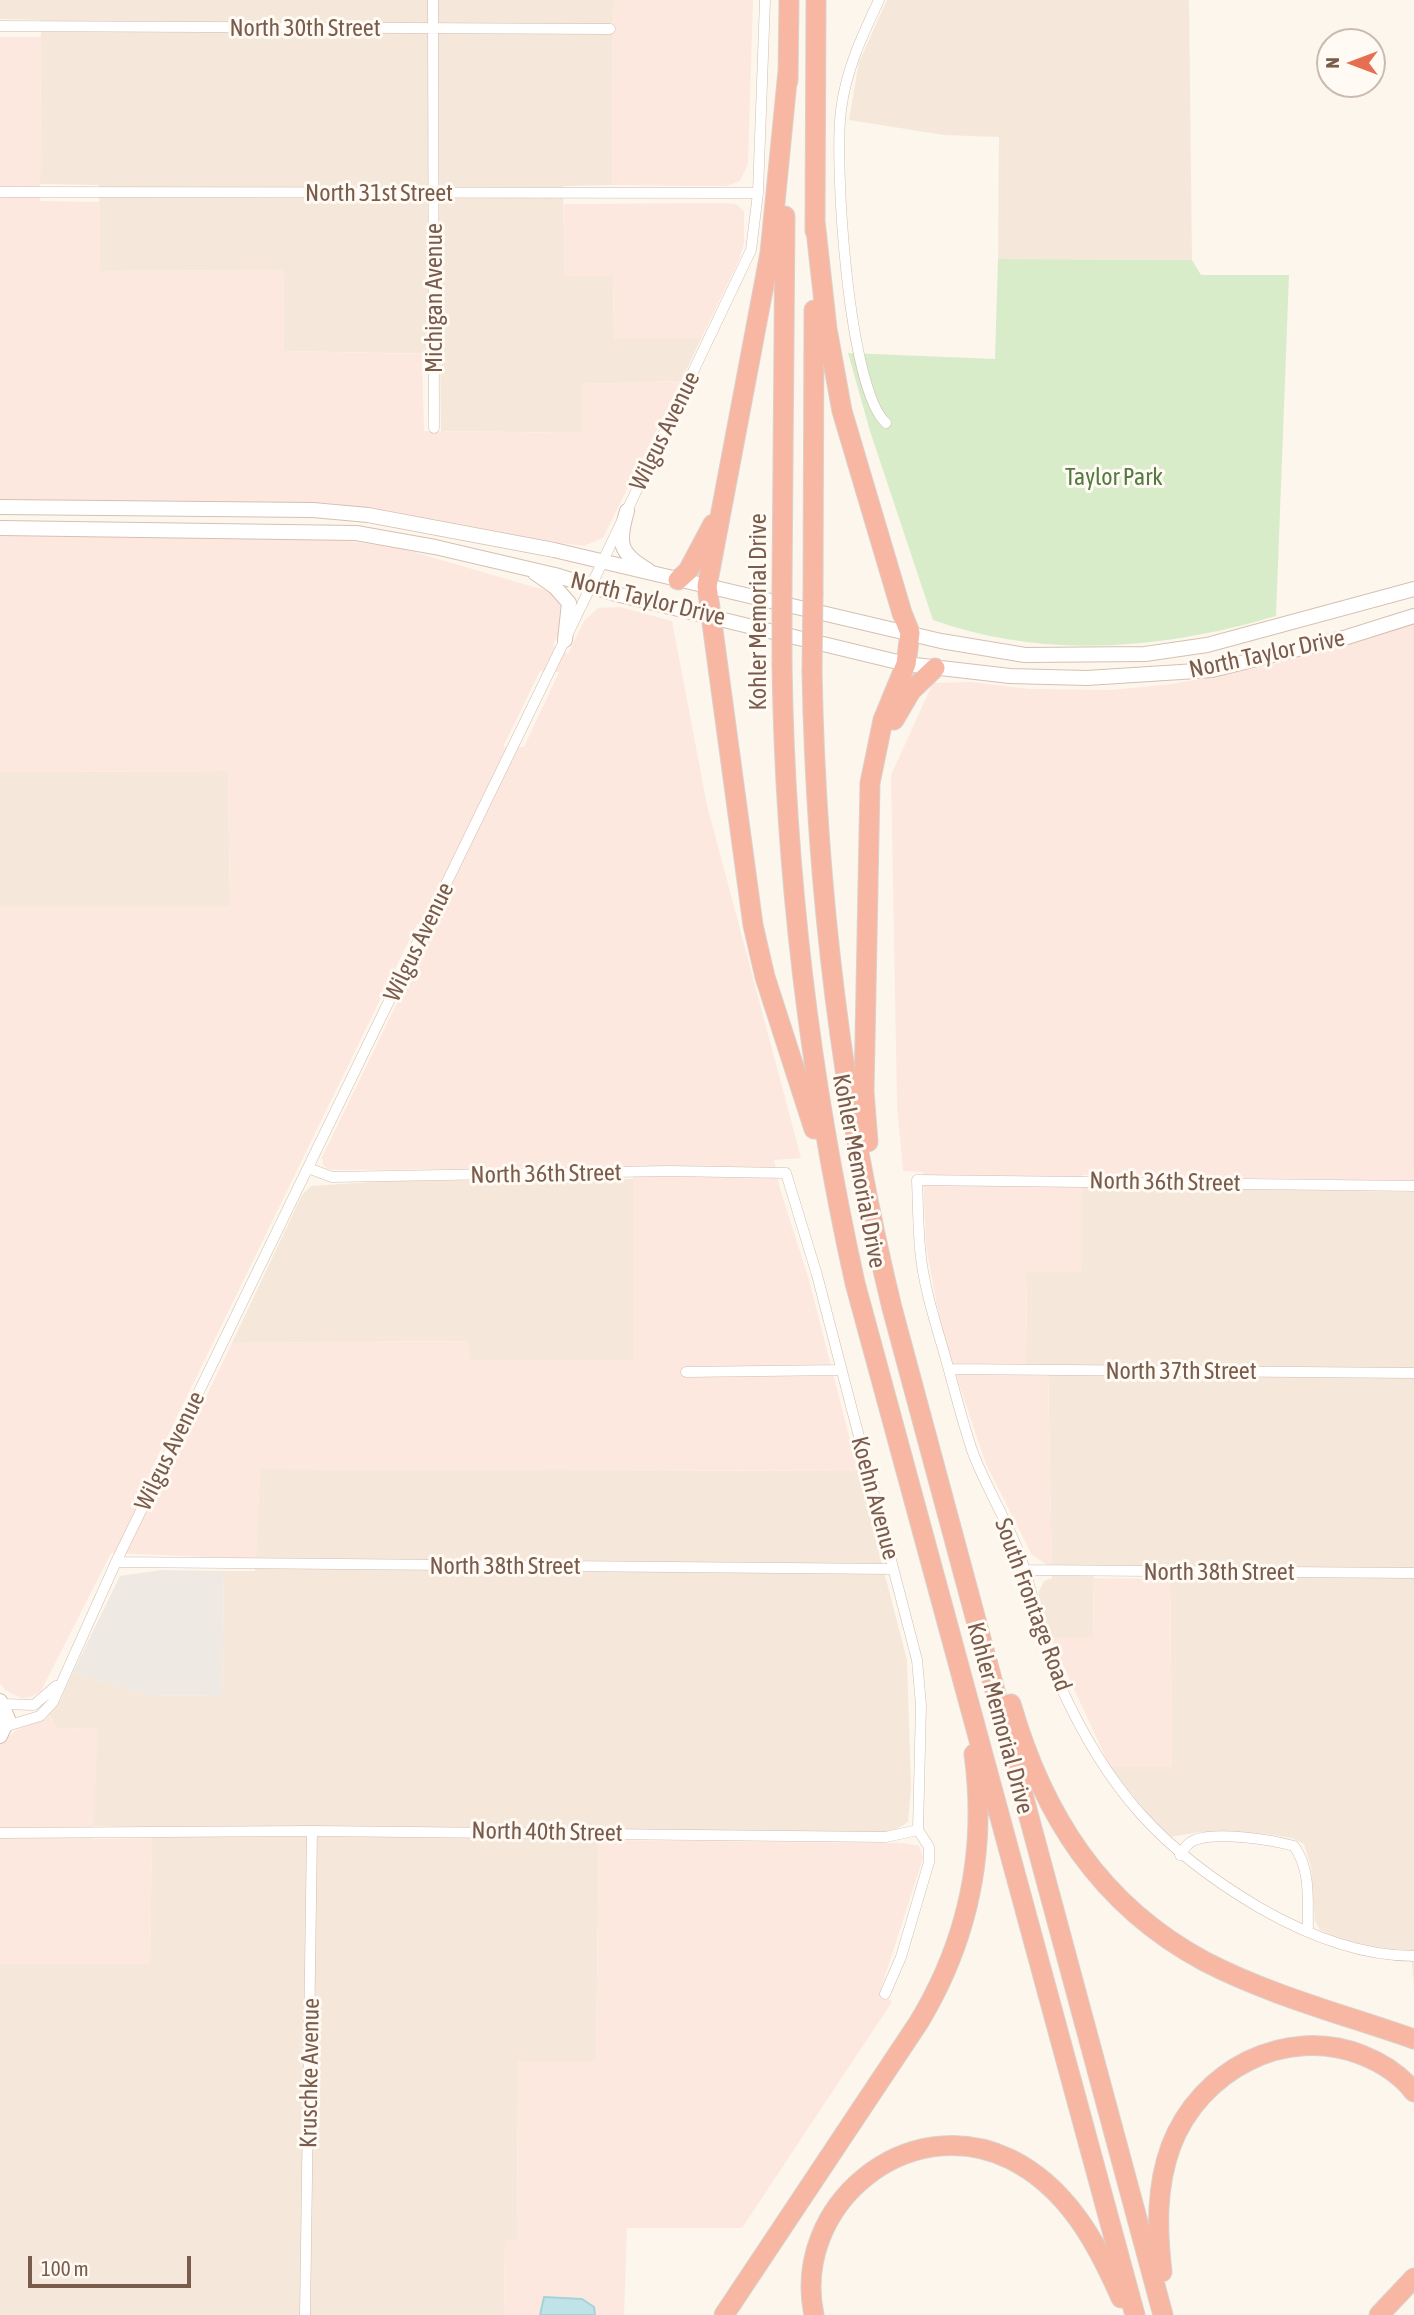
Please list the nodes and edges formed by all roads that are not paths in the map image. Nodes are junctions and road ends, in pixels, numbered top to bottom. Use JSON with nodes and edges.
{"nodes":[{"id":1,"x":433,"y":0,"type":"edge"},
{"id":2,"x":765,"y":0,"type":"edge"},
{"id":3,"x":789,"y":0,"type":"edge"},
{"id":4,"x":816,"y":0,"type":"edge"},
{"id":5,"x":879,"y":0,"type":"edge"},
{"id":6,"x":0,"y":26,"type":"edge"},
{"id":7,"x":433,"y":29,"type":"junction"},
{"id":8,"x":610,"y":29,"type":"dead end"},
{"id":9,"x":788,"y":71,"type":"junction"},
{"id":10,"x":0,"y":192,"type":"edge"},
{"id":11,"x":433,"y":193,"type":"junction"},
{"id":12,"x":758,"y":193,"type":"junction"},
{"id":13,"x":815,"y":220,"type":"junction"},
{"id":14,"x":886,"y":423,"type":"dead end"},
{"id":15,"x":434,"y":428,"type":"dead end"},
{"id":16,"x":0,"y":507,"type":"edge"},
{"id":17,"x":627,"y":511,"type":"junction"},
{"id":18,"x":722,"y":511,"type":"junction"},
{"id":19,"x":0,"y":528,"type":"edge"},
{"id":20,"x":602,"y":563,"type":"junction"},
{"id":21,"x":521,"y":567,"type":"junction"},
{"id":22,"x":670,"y":579,"type":"junction"},
{"id":23,"x":592,"y":586,"type":"junction"},
{"id":24,"x":707,"y":586,"type":"junction"},
{"id":25,"x":1414,"y":589,"type":"edge"},
{"id":26,"x":712,"y":615,"type":"junction"},
{"id":27,"x":1414,"y":616,"type":"edge"},
{"id":28,"x":911,"y":633,"type":"junction"},
{"id":29,"x":565,"y":640,"type":"junction"},
{"id":30,"x":906,"y":664,"type":"junction"},
{"id":31,"x":935,"y":668,"type":"junction"},
{"id":32,"x":866,"y":886,"type":"junction"},
{"id":33,"x":308,"y":1168,"type":"junction"},
{"id":34,"x":786,"y":1173,"type":"joint"},
{"id":35,"x":917,"y":1180,"type":"joint"},
{"id":36,"x":1414,"y":1186,"type":"edge"},
{"id":37,"x":834,"y":1189,"type":"junction"},
{"id":38,"x":886,"y":1285,"type":"junction"},
{"id":39,"x":949,"y":1368,"type":"junction"},
{"id":40,"x":841,"y":1370,"type":"junction"},
{"id":41,"x":686,"y":1372,"type":"dead end"},
{"id":42,"x":1414,"y":1373,"type":"edge"},
{"id":43,"x":956,"y":1548,"type":"junction"},
{"id":44,"x":116,"y":1562,"type":"junction"},
{"id":45,"x":894,"y":1569,"type":"junction"},
{"id":46,"x":1024,"y":1570,"type":"junction"},
{"id":47,"x":1414,"y":1573,"type":"edge"},
{"id":48,"x":945,"y":1609,"type":"junction"},
{"id":49,"x":59,"y":1683,"type":"junction"},
{"id":50,"x":1,"y":1703,"type":"edge"},
{"id":51,"x":3,"y":1731,"type":"edge"},
{"id":52,"x":918,"y":1830,"type":"junction"},
{"id":53,"x":312,"y":1831,"type":"junction"},
{"id":54,"x":0,"y":1833,"type":"edge"},
{"id":55,"x":1180,"y":1855,"type":"junction"},
{"id":56,"x":1308,"y":1932,"type":"junction"},
{"id":57,"x":1414,"y":1956,"type":"edge"},
{"id":58,"x":885,"y":1994,"type":"dead end"},
{"id":59,"x":1414,"y":2039,"type":"edge"},
{"id":60,"x":1414,"y":2092,"type":"edge"},
{"id":61,"x":1414,"y":2278,"type":"edge"},
{"id":62,"x":305,"y":2315,"type":"edge"},
{"id":63,"x":724,"y":2315,"type":"edge"},
{"id":64,"x":814,"y":2315,"type":"edge"},
{"id":65,"x":1128,"y":2315,"type":"edge"},
{"id":66,"x":1135,"y":2315,"type":"edge"},
{"id":67,"x":1166,"y":2315,"type":"edge"},
{"id":68,"x":1379,"y":2315,"type":"edge"}],
"edges":[{"from":1,"to":7,"type":"street","name":"Michigan Avenue"},
{"from":2,"to":12,"type":"street","name":"Wilgus Avenue"},
{"from":3,"to":9,"type":"highway","name":"Kohler Memorial Drive"},
{"from":4,"to":13,"type":"highway","name":"Kohler Memorial Drive"},
{"from":5,"to":14,"type":"street"},
{"from":6,"to":7,"type":"street","name":"North 30th Street"},
{"from":7,"to":8,"type":"street","name":"North 30th Street"},
{"from":7,"to":11,"type":"street","name":"Michigan Avenue"},
{"from":9,"to":18,"type":"highway"},
{"from":9,"to":37,"type":"highway","name":"Kohler Memorial Drive","bridge":true},
{"from":10,"to":11,"type":"street","name":"North 31st Street"},
{"from":11,"to":12,"type":"street","name":"North 31st Street"},
{"from":11,"to":15,"type":"street","name":"Michigan Avenue"},
{"from":12,"to":17,"type":"street","name":"Wilgus Avenue"},
{"from":13,"to":28,"type":"highway"},
{"from":13,"to":38,"type":"highway","name":"Kohler Memorial Drive","bridge":true},
{"from":16,"to":20,"type":"main road","name":"North Taylor Drive"},
{"from":17,"to":20,"type":"street","name":"Wilgus Avenue"},
{"from":17,"to":22,"type":"main road"},
{"from":18,"to":22,"type":"highway"},
{"from":18,"to":24,"type":"highway"},
{"from":19,"to":21,"type":"main road","name":"North Taylor Drive"},
{"from":20,"to":22,"type":"main road","name":"North Taylor Drive"},
{"from":20,"to":23,"type":"street","name":"Wilgus Avenue"},
{"from":21,"to":23,"type":"main road","name":"North Taylor Drive"},
{"from":21,"to":29,"type":"main road"},
{"from":22,"to":24,"type":"main road","name":"North Taylor Drive"},
{"from":23,"to":26,"type":"main road","name":"North Taylor Drive"},
{"from":23,"to":29,"type":"street","name":"Wilgus Avenue"},
{"from":24,"to":26,"type":"highway"},
{"from":24,"to":28,"type":"main road","name":"North Taylor Drive"},
{"from":25,"to":28,"type":"main road","name":"North Taylor Drive"},
{"from":26,"to":30,"type":"main road","name":"North Taylor Drive"},
{"from":26,"to":37,"type":"highway"},
{"from":27,"to":31,"type":"main road","name":"North Taylor Drive"},
{"from":28,"to":30,"type":"highway"},
{"from":29,"to":33,"type":"street","name":"Wilgus Avenue"},
{"from":30,"to":31,"type":"main road","name":"North Taylor Drive"},
{"from":30,"to":32,"type":"highway"},
{"from":31,"to":32,"type":"highway"},
{"from":32,"to":38,"type":"highway"},
{"from":33,"to":34,"type":"street","name":"North 36th Street"},
{"from":33,"to":44,"type":"street","name":"Wilgus Avenue"},
{"from":34,"to":40,"type":"street","name":"Koehn Avenue"},
{"from":35,"to":36,"type":"street","name":"North 36th Street"},
{"from":35,"to":39,"type":"street","name":"South Frontage Road"},
{"from":37,"to":48,"type":"highway","name":"Kohler Memorial Drive"},
{"from":38,"to":43,"type":"highway","name":"Kohler Memorial Drive"},
{"from":39,"to":42,"type":"street","name":"North 37th Street"},
{"from":39,"to":46,"type":"street","name":"South Frontage Road"},
{"from":40,"to":41,"type":"street"},
{"from":40,"to":45,"type":"street","name":"Koehn Avenue"},
{"from":43,"to":59,"type":"highway"},
{"from":43,"to":67,"type":"highway","name":"Kohler Memorial Drive"},
{"from":44,"to":45,"type":"street","name":"North 38th Street"},
{"from":44,"to":49,"type":"street","name":"Wilgus Avenue"},
{"from":45,"to":52,"type":"street","name":"Koehn Avenue"},
{"from":46,"to":47,"type":"street","name":"North 38th Street"},
{"from":46,"to":55,"type":"street","name":"South Frontage Road"},
{"from":48,"to":63,"type":"highway"},
{"from":48,"to":66,"type":"highway","name":"Kohler Memorial Drive"},
{"from":49,"to":50,"type":"street","name":"Wilgus Avenue"},
{"from":49,"to":51,"type":"street","name":"Wilgus Avenue"},
{"from":50,"to":51,"type":"main road"},
{"from":52,"to":53,"type":"street","name":"North 40th Street"},
{"from":52,"to":58,"type":"street"},
{"from":53,"to":54,"type":"street","name":"North 40th Street"},
{"from":53,"to":62,"type":"street","name":"Kruschke Avenue"},
{"from":55,"to":56,"type":"street","name":"South Frontage Road"},
{"from":55,"to":56,"type":"street"},
{"from":56,"to":57,"type":"street"},
{"from":60,"to":67,"type":"highway"},
{"from":61,"to":68,"type":"highway"},
{"from":64,"to":65,"type":"highway"}]}
